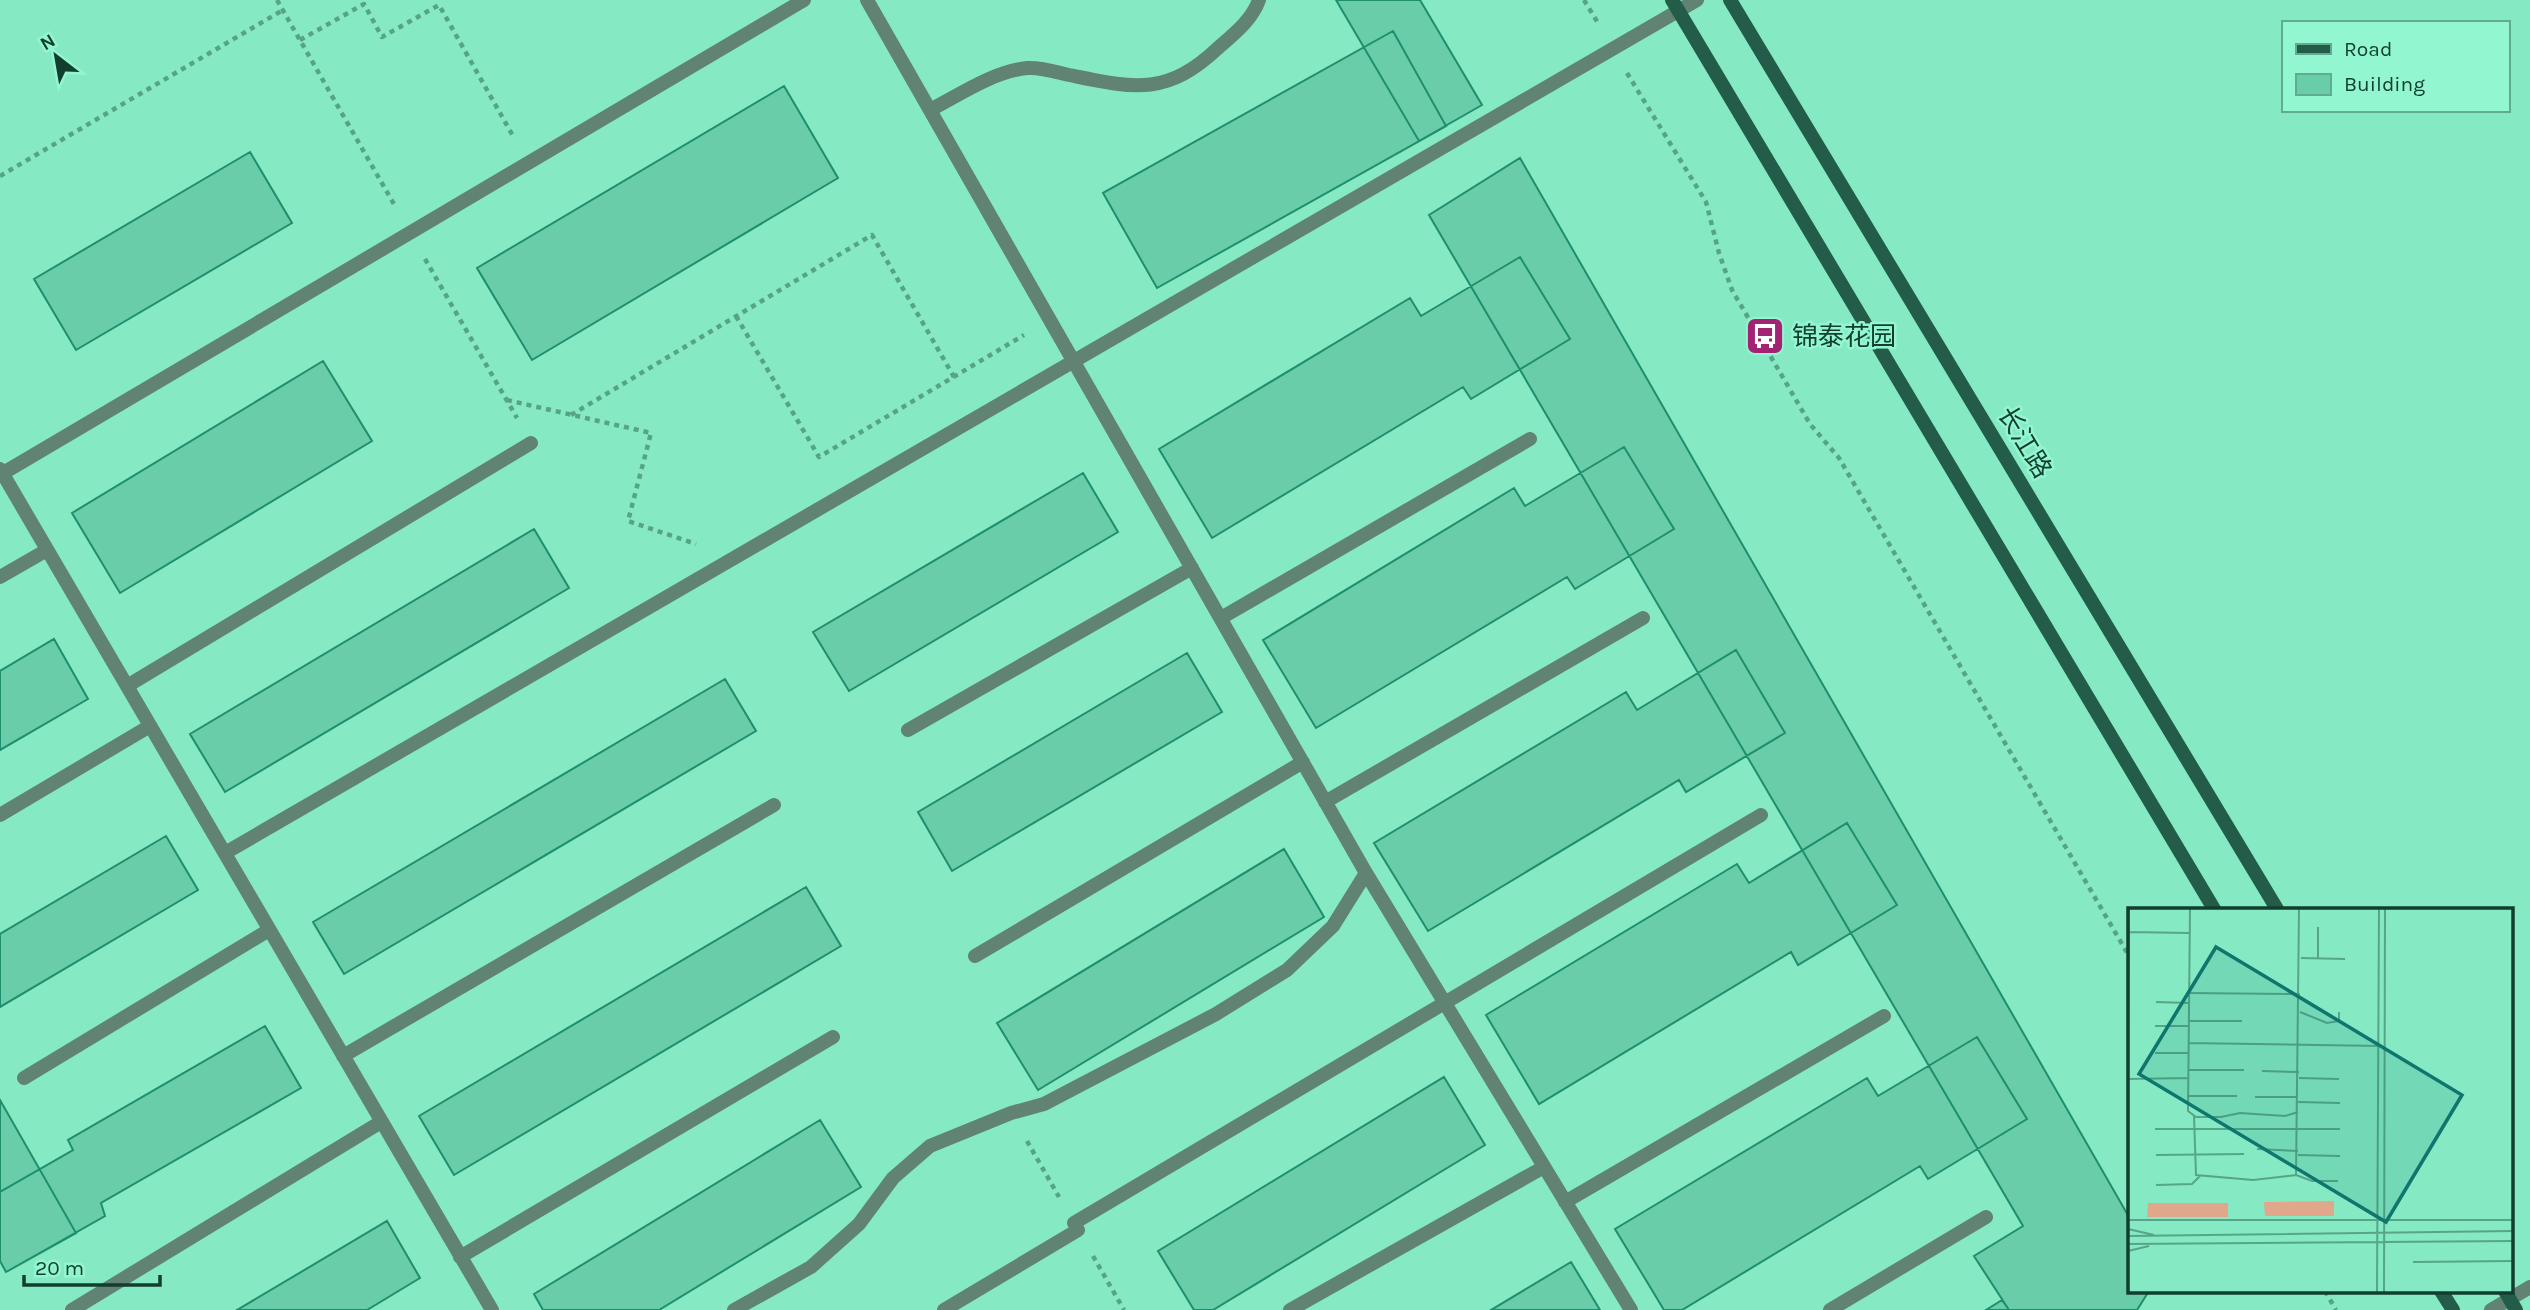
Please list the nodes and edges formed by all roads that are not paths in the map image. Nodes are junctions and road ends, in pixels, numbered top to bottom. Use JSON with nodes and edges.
{"nodes":[{"id":1,"x":804,"y":0,"type":"edge"},
{"id":2,"x":867,"y":0,"type":"edge"},
{"id":3,"x":1259,"y":0,"type":"edge"},
{"id":4,"x":1697,"y":0,"type":"edge"},
{"id":5,"x":1730,"y":0,"type":"edge"},
{"id":6,"x":1675,"y":5,"type":"edge"},
{"id":7,"x":930,"y":110,"type":"junction"},
{"id":8,"x":1074,"y":362,"type":"junction"},
{"id":9,"x":1530,"y":439,"type":"dead end"},
{"id":10,"x":531,"y":443,"type":"dead end"},
{"id":11,"x":1,"y":472,"type":"edge"},
{"id":12,"x":47,"y":550,"type":"junction"},
{"id":13,"x":1192,"y":568,"type":"junction"},
{"id":14,"x":0,"y":577,"type":"edge"},
{"id":15,"x":1221,"y":618,"type":"junction"},
{"id":16,"x":1643,"y":618,"type":"dead end"},
{"id":17,"x":127,"y":686,"type":"junction"},
{"id":18,"x":150,"y":726,"type":"junction"},
{"id":19,"x":908,"y":730,"type":"dead end"},
{"id":20,"x":1303,"y":762,"type":"junction"},
{"id":21,"x":1325,"y":802,"type":"junction"},
{"id":22,"x":774,"y":805,"type":"dead end"},
{"id":23,"x":0,"y":815,"type":"edge"},
{"id":24,"x":1761,"y":815,"type":"dead end"},
{"id":25,"x":225,"y":853,"type":"junction"},
{"id":26,"x":1366,"y":873,"type":"junction"},
{"id":27,"x":2213,"y":908,"type":"edge"},
{"id":28,"x":2276,"y":908,"type":"edge"},
{"id":29,"x":269,"y":930,"type":"junction"},
{"id":30,"x":975,"y":956,"type":"dead end"},
{"id":31,"x":1445,"y":1003,"type":"junction"},
{"id":32,"x":1884,"y":1016,"type":"dead end"},
{"id":33,"x":833,"y":1037,"type":"dead end"},
{"id":34,"x":343,"y":1056,"type":"junction"},
{"id":35,"x":24,"y":1078,"type":"dead end"},
{"id":36,"x":381,"y":1122,"type":"junction"},
{"id":37,"x":1545,"y":1167,"type":"junction"},
{"id":38,"x":1565,"y":1202,"type":"junction"},
{"id":39,"x":1986,"y":1217,"type":"dead end"},
{"id":40,"x":460,"y":1257,"type":"junction"},
{"id":41,"x":2530,"y":1287,"type":"edge"},
{"id":42,"x":2442,"y":1292,"type":"edge"},
{"id":43,"x":2510,"y":1300,"type":"edge"},
{"id":44,"x":72,"y":1310,"type":"edge"},
{"id":45,"x":492,"y":1310,"type":"edge"},
{"id":46,"x":734,"y":1310,"type":"edge"},
{"id":47,"x":944,"y":1310,"type":"edge"},
{"id":48,"x":1290,"y":1310,"type":"edge"},
{"id":49,"x":1631,"y":1310,"type":"edge"},
{"id":50,"x":1830,"y":1310,"type":"edge"},
{"id":51,"x":2453,"y":1310,"type":"edge"},
{"id":52,"x":2491,"y":1310,"type":"edge"}],
"edges":[{"from":1,"to":11,"type":"lane"},
{"from":2,"to":7,"type":"lane"},
{"from":3,"to":7,"type":"lane"},
{"from":4,"to":6,"type":"lane"},
{"from":5,"to":28,"type":"street","name":"长江路"},
{"from":6,"to":8,"type":"lane"},
{"from":6,"to":27,"type":"street"},
{"from":7,"to":8,"type":"lane"},
{"from":8,"to":13,"type":"lane"},
{"from":8,"to":25,"type":"lane"},
{"from":9,"to":15,"type":"lane"},
{"from":10,"to":17,"type":"lane"},
{"from":11,"to":12,"type":"lane"},
{"from":12,"to":14,"type":"lane"},
{"from":12,"to":17,"type":"lane"},
{"from":13,"to":15,"type":"lane"},
{"from":13,"to":19,"type":"lane"},
{"from":15,"to":20,"type":"lane"},
{"from":16,"to":21,"type":"lane"},
{"from":17,"to":18,"type":"lane"},
{"from":18,"to":23,"type":"lane"},
{"from":18,"to":25,"type":"lane"},
{"from":20,"to":21,"type":"lane"},
{"from":20,"to":30,"type":"lane"},
{"from":21,"to":26,"type":"lane"},
{"from":22,"to":34,"type":"lane"},
{"from":24,"to":31,"type":"lane"},
{"from":25,"to":29,"type":"lane"},
{"from":26,"to":31,"type":"lane"},
{"from":26,"to":46,"type":"lane"},
{"from":29,"to":34,"type":"lane"},
{"from":29,"to":35,"type":"lane"},
{"from":31,"to":37,"type":"lane"},
{"from":31,"to":47,"type":"lane"},
{"from":32,"to":38,"type":"lane"},
{"from":33,"to":40,"type":"lane"},
{"from":34,"to":36,"type":"lane"},
{"from":36,"to":40,"type":"lane"},
{"from":36,"to":44,"type":"lane"},
{"from":37,"to":38,"type":"lane"},
{"from":37,"to":48,"type":"lane"},
{"from":38,"to":49,"type":"lane"},
{"from":39,"to":50,"type":"lane"},
{"from":40,"to":45,"type":"lane"},
{"from":41,"to":43,"type":"lane"},
{"from":42,"to":51,"type":"street"},
{"from":43,"to":52,"type":"lane"}]}
